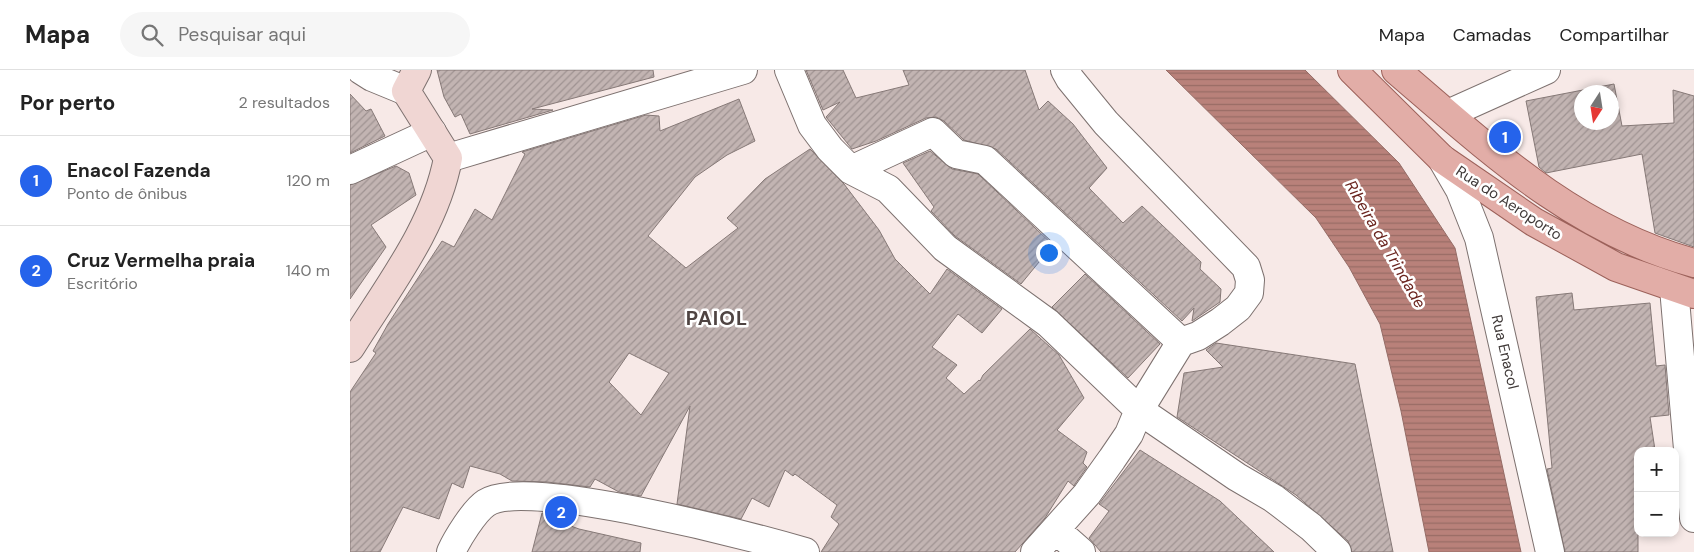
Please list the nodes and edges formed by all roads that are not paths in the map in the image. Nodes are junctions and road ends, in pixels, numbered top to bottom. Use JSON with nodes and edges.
{"nodes":[{"id":1,"x":361,"y":70,"type":"edge"},
{"id":2,"x":743,"y":70,"type":"edge"},
{"id":3,"x":789,"y":70,"type":"edge"},
{"id":4,"x":1065,"y":70,"type":"edge"},
{"id":5,"x":1352,"y":70,"type":"edge"},
{"id":6,"x":1396,"y":70,"type":"edge"},
{"id":7,"x":1546,"y":70,"type":"edge"},
{"id":8,"x":412,"y":80,"type":"edge"},
{"id":9,"x":1448,"y":114,"type":"junction"},
{"id":10,"x":432,"y":132,"type":"junction"},
{"id":11,"x":448,"y":158,"type":"junction"},
{"id":12,"x":1442,"y":159,"type":"junction"},
{"id":13,"x":350,"y":170,"type":"edge"},
{"id":14,"x":851,"y":170,"type":"junction"},
{"id":15,"x":1694,"y":263,"type":"edge"},
{"id":16,"x":1684,"y":291,"type":"edge"},
{"id":17,"x":1181,"y":342,"type":"junction"},
{"id":18,"x":350,"y":348,"type":"edge"},
{"id":19,"x":1139,"y":410,"type":"junction"},
{"id":20,"x":1694,"y":518,"type":"edge"},
{"id":21,"x":1056,"y":530,"type":"junction"},
{"id":22,"x":451,"y":552,"type":"edge"},
{"id":23,"x":805,"y":552,"type":"edge"},
{"id":24,"x":1035,"y":552,"type":"edge"},
{"id":25,"x":1081,"y":552,"type":"edge"},
{"id":26,"x":1337,"y":552,"type":"edge"},
{"id":27,"x":1550,"y":552,"type":"edge"}],
"edges":[{"from":1,"to":8,"type":"street"},
{"from":2,"to":11,"type":"street"},
{"from":3,"to":14,"type":"street"},
{"from":4,"to":17,"type":"street"},
{"from":5,"to":12,"type":"main road","name":"Rua do Aeroporto"},
{"from":6,"to":9,"type":"main road","name":"Rua do Aeroporto"},
{"from":7,"to":9,"type":"street"},
{"from":8,"to":10,"type":"street"},
{"from":9,"to":15,"type":"main road","name":"Rua do Aeroporto"},
{"from":10,"to":11,"type":"street"},
{"from":10,"to":13,"type":"street"},
{"from":11,"to":18,"type":"street"},
{"from":12,"to":16,"type":"main road","name":"Rua do Aeroporto"},
{"from":12,"to":27,"type":"street","name":"Rua Enacol"},
{"from":14,"to":17,"type":"street"},
{"from":14,"to":19,"type":"street"},
{"from":16,"to":20,"type":"street"},
{"from":17,"to":19,"type":"street"},
{"from":19,"to":21,"type":"street"},
{"from":19,"to":26,"type":"street"},
{"from":21,"to":24,"type":"street"},
{"from":21,"to":25,"type":"street"},
{"from":22,"to":23,"type":"street"}]}
